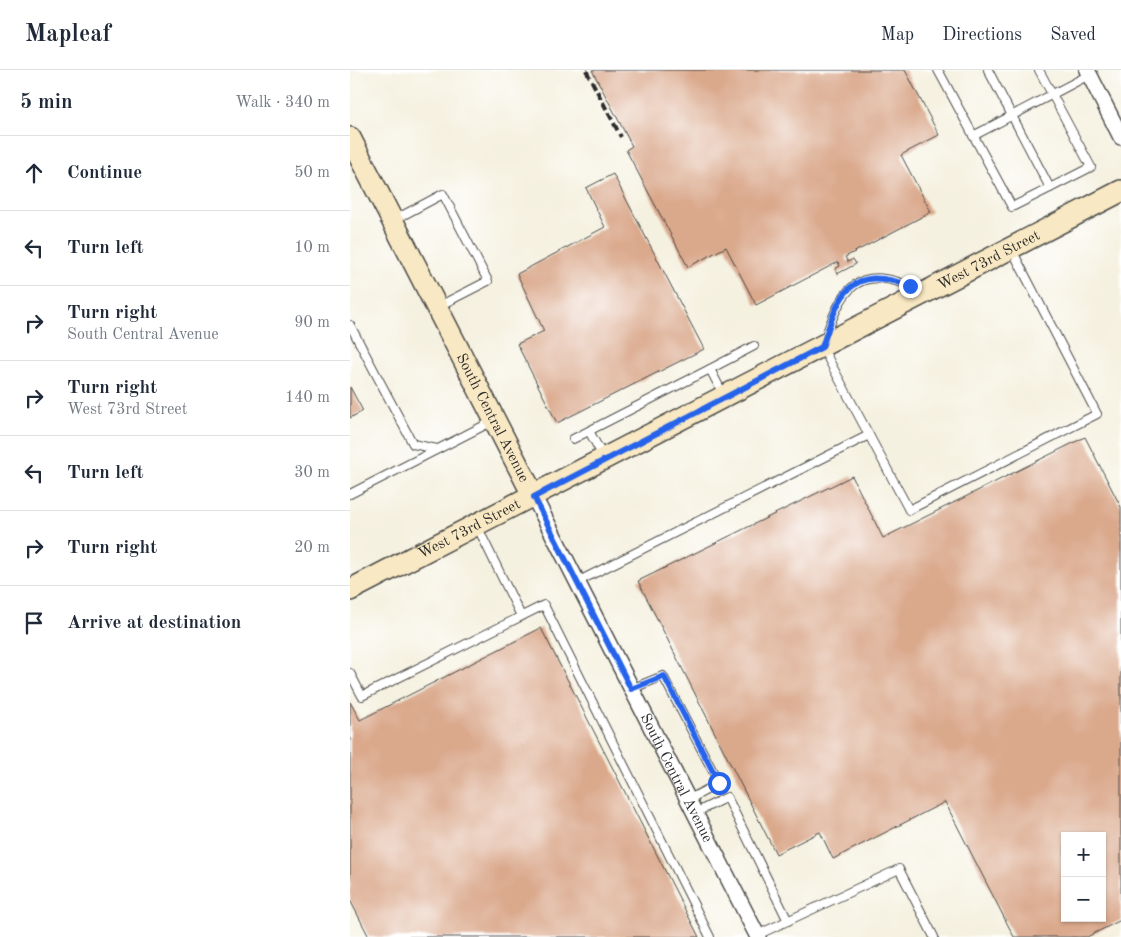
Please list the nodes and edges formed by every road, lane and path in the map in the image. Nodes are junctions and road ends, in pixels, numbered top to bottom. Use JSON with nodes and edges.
{"nodes":[{"id":1,"x":938,"y":70,"type":"edge"},
{"id":2,"x":988,"y":70,"type":"edge"},
{"id":3,"x":1039,"y":70,"type":"edge"},
{"id":4,"x":1088,"y":72,"type":"edge"},
{"id":5,"x":1052,"y":94,"type":"junction"},
{"id":6,"x":1012,"y":116,"type":"junction"},
{"id":7,"x":973,"y":136,"type":"junction"},
{"id":8,"x":1121,"y":137,"type":"edge"},
{"id":9,"x":352,"y":146,"type":"edge"},
{"id":10,"x":1050,"y":188,"type":"junction"},
{"id":11,"x":1121,"y":191,"type":"edge"},
{"id":12,"x":392,"y":221,"type":"junction"},
{"id":13,"x":1011,"y":248,"type":"junction"},
{"id":14,"x":925,"y":293,"type":"junction"},
{"id":15,"x":436,"y":307,"type":"junction"},
{"id":16,"x":350,"y":324,"type":"edge"},
{"id":17,"x":754,"y":346,"type":"dead end"},
{"id":18,"x":822,"y":347,"type":"junction"},
{"id":19,"x":710,"y":369,"type":"junction"},
{"id":20,"x":724,"y":397,"type":"junction"},
{"id":21,"x":494,"y":420,"type":"junction"},
{"id":22,"x":589,"y":431,"type":"junction"},
{"id":23,"x":869,"y":434,"type":"junction"},
{"id":24,"x":573,"y":439,"type":"dead end"},
{"id":25,"x":438,"y":449,"type":"junction"},
{"id":26,"x":604,"y":460,"type":"junction"},
{"id":27,"x":350,"y":494,"type":"edge"},
{"id":28,"x":534,"y":497,"type":"junction"},
{"id":29,"x":477,"y":526,"type":"junction"},
{"id":30,"x":577,"y":582,"type":"junction"},
{"id":31,"x":350,"y":590,"type":"edge"},
{"id":32,"x":521,"y":616,"type":"junction"},
{"id":33,"x":350,"y":673,"type":"edge"},
{"id":34,"x":631,"y":689,"type":"junction"},
{"id":35,"x":691,"y":806,"type":"junction"},
{"id":36,"x":788,"y":921,"type":"junction"},
{"id":37,"x":756,"y":936,"type":"edge"},
{"id":38,"x":710,"y":937,"type":"edge"},
{"id":39,"x":934,"y":937,"type":"edge"}],
"edges":[{"from":1,"to":7,"type":"lane"},
{"from":2,"to":6,"type":"lane"},
{"from":3,"to":5,"type":"lane"},
{"from":4,"to":5,"type":"lane"},
{"from":4,"to":8,"type":"street"},
{"from":5,"to":6,"type":"lane"},
{"from":5,"to":10,"type":"lane"},
{"from":6,"to":7,"type":"lane"},
{"from":6,"to":10,"type":"lane"},
{"from":7,"to":10,"type":"lane"},
{"from":9,"to":12,"type":"street","name":"South Central Avenue"},
{"from":11,"to":13,"type":"street","name":"West 73rd Street"},
{"from":12,"to":15,"type":"street","name":"South Central Avenue"},
{"from":12,"to":15,"type":"lane"},
{"from":13,"to":14,"type":"street","name":"West 73rd Street"},
{"from":13,"to":23,"type":"lane"},
{"from":14,"to":18,"type":"street","name":"West 73rd Street"},
{"from":14,"to":18,"type":"lane"},
{"from":15,"to":21,"type":"street","name":"South Central Avenue"},
{"from":16,"to":25,"type":"lane"},
{"from":17,"to":19,"type":"lane"},
{"from":18,"to":20,"type":"street","name":"West 73rd Street"},
{"from":18,"to":23,"type":"lane"},
{"from":19,"to":20,"type":"lane"},
{"from":19,"to":22,"type":"lane"},
{"from":20,"to":26,"type":"street","name":"West 73rd Street"},
{"from":21,"to":25,"type":"lane"},
{"from":21,"to":28,"type":"street","name":"South Central Avenue"},
{"from":22,"to":24,"type":"lane"},
{"from":22,"to":26,"type":"lane"},
{"from":23,"to":30,"type":"lane"},
{"from":25,"to":27,"type":"lane"},
{"from":26,"to":28,"type":"street","name":"West 73rd Street"},
{"from":28,"to":29,"type":"street","name":"West 73rd Street"},
{"from":28,"to":30,"type":"street","name":"South Central Avenue"},
{"from":29,"to":31,"type":"street","name":"West 73rd Street"},
{"from":29,"to":32,"type":"lane"},
{"from":30,"to":34,"type":"street","name":"South Central Avenue"},
{"from":32,"to":33,"type":"lane"},
{"from":32,"to":38,"type":"lane"},
{"from":34,"to":35,"type":"street","name":"South Central Avenue"},
{"from":34,"to":35,"type":"lane"},
{"from":35,"to":36,"type":"lane"},
{"from":35,"to":37,"type":"street","name":"South Central Avenue"},
{"from":36,"to":37,"type":"lane"},
{"from":36,"to":39,"type":"lane"}]}
